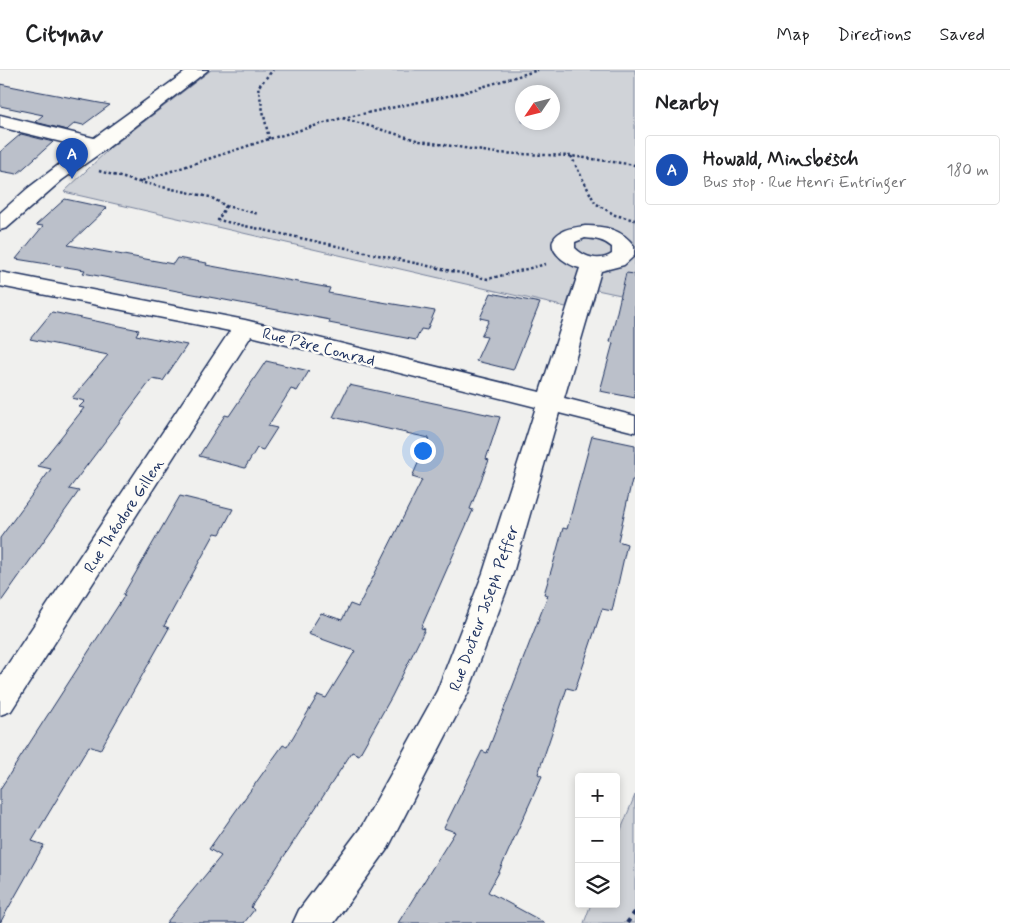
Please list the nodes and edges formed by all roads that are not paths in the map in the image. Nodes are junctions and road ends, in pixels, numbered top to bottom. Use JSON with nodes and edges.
{"nodes":[{"id":1,"x":200,"y":70,"type":"edge"},
{"id":2,"x":0,"y":121,"type":"edge"},
{"id":3,"x":99,"y":145,"type":"junction"},
{"id":4,"x":0,"y":224,"type":"edge"},
{"id":5,"x":582,"y":261,"type":"road end"},
{"id":6,"x":0,"y":279,"type":"edge"},
{"id":7,"x":245,"y":328,"type":"junction"},
{"id":8,"x":551,"y":403,"type":"junction"},
{"id":9,"x":635,"y":424,"type":"edge"},
{"id":10,"x":0,"y":702,"type":"edge"},
{"id":11,"x":312,"y":923,"type":"edge"}],
"edges":[{"from":1,"to":3,"type":"street"},
{"from":2,"to":3,"type":"street"},
{"from":3,"to":4,"type":"street"},
{"from":5,"to":8,"type":"street","name":"Rue Docteur Joseph Peffer"},
{"from":6,"to":7,"type":"street","name":"Rue Père Conrad"},
{"from":7,"to":8,"type":"street","name":"Rue Père Conrad"},
{"from":7,"to":10,"type":"street","name":"Rue Théodore Gillen"},
{"from":8,"to":9,"type":"street","name":"Rue Père Conrad"},
{"from":8,"to":11,"type":"street","name":"Rue Docteur Joseph Peffer"}]}
